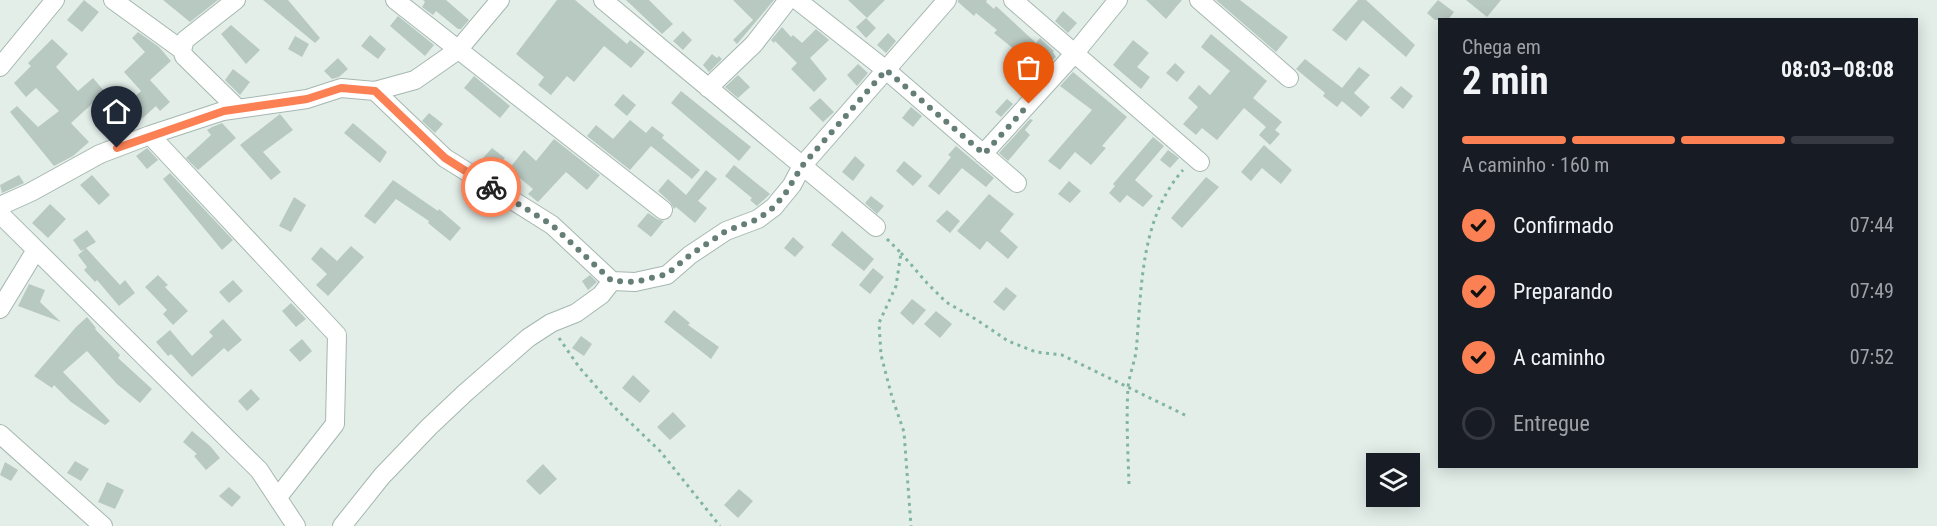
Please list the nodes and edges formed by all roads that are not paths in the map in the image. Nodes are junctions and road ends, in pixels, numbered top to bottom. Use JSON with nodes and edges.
{"nodes":[{"id":1,"x":55,"y":0,"type":"edge"},
{"id":2,"x":113,"y":0,"type":"edge"},
{"id":3,"x":236,"y":0,"type":"edge"},
{"id":4,"x":395,"y":0,"type":"edge"},
{"id":5,"x":500,"y":0,"type":"edge"},
{"id":6,"x":603,"y":0,"type":"edge"},
{"id":7,"x":788,"y":0,"type":"edge"},
{"id":8,"x":797,"y":0,"type":"edge"},
{"id":9,"x":947,"y":0,"type":"edge"},
{"id":10,"x":1013,"y":0,"type":"edge"},
{"id":11,"x":1118,"y":0,"type":"edge"},
{"id":12,"x":1199,"y":0,"type":"edge"},
{"id":13,"x":182,"y":50,"type":"junction"},
{"id":14,"x":458,"y":50,"type":"junction"},
{"id":15,"x":1074,"y":54,"type":"junction"},
{"id":16,"x":0,"y":67,"type":"edge"},
{"id":17,"x":886,"y":70,"type":"junction"},
{"id":18,"x":1289,"y":78,"type":"dead end"},
{"id":19,"x":708,"y":88,"type":"junction"},
{"id":20,"x":375,"y":91,"type":"junction"},
{"id":21,"x":238,"y":109,"type":"junction"},
{"id":22,"x":150,"y":135,"type":"junction"},
{"id":23,"x":984,"y":154,"type":"junction"},
{"id":24,"x":1200,"y":162,"type":"road end"},
{"id":25,"x":802,"y":166,"type":"junction"},
{"id":26,"x":1017,"y":183,"type":"dead end"},
{"id":27,"x":0,"y":206,"type":"edge"},
{"id":28,"x":663,"y":210,"type":"dead end"},
{"id":29,"x":0,"y":214,"type":"edge"},
{"id":30,"x":876,"y":227,"type":"road end"},
{"id":31,"x":36,"y":250,"type":"junction"},
{"id":32,"x":612,"y":281,"type":"junction"},
{"id":33,"x":0,"y":309,"type":"edge"},
{"id":34,"x":0,"y":434,"type":"edge"},
{"id":35,"x":278,"y":497,"type":"junction"},
{"id":36,"x":103,"y":526,"type":"edge"},
{"id":37,"x":296,"y":526,"type":"edge"},
{"id":38,"x":342,"y":526,"type":"edge"}],
"edges":[{"from":1,"to":16,"type":"street"},
{"from":2,"to":13,"type":"street"},
{"from":3,"to":13,"type":"street"},
{"from":4,"to":14,"type":"street"},
{"from":5,"to":14,"type":"street"},
{"from":6,"to":19,"type":"street"},
{"from":7,"to":19,"type":"street"},
{"from":8,"to":17,"type":"street"},
{"from":9,"to":17,"type":"street"},
{"from":10,"to":15,"type":"street"},
{"from":11,"to":15,"type":"street"},
{"from":12,"to":18,"type":"street"},
{"from":13,"to":21,"type":"street"},
{"from":14,"to":20,"type":"street"},
{"from":14,"to":28,"type":"street"},
{"from":15,"to":23,"type":"street"},
{"from":15,"to":24,"type":"street"},
{"from":17,"to":23,"type":"street"},
{"from":17,"to":25,"type":"street"},
{"from":19,"to":25,"type":"street"},
{"from":20,"to":21,"type":"street"},
{"from":20,"to":32,"type":"street"},
{"from":21,"to":22,"type":"street"},
{"from":22,"to":27,"type":"street"},
{"from":22,"to":35,"type":"street"},
{"from":23,"to":26,"type":"street"},
{"from":25,"to":30,"type":"street"},
{"from":25,"to":32,"type":"street"},
{"from":29,"to":31,"type":"street"},
{"from":31,"to":33,"type":"street"},
{"from":31,"to":35,"type":"street"},
{"from":32,"to":38,"type":"street"},
{"from":34,"to":36,"type":"street"},
{"from":35,"to":37,"type":"street"}]}
